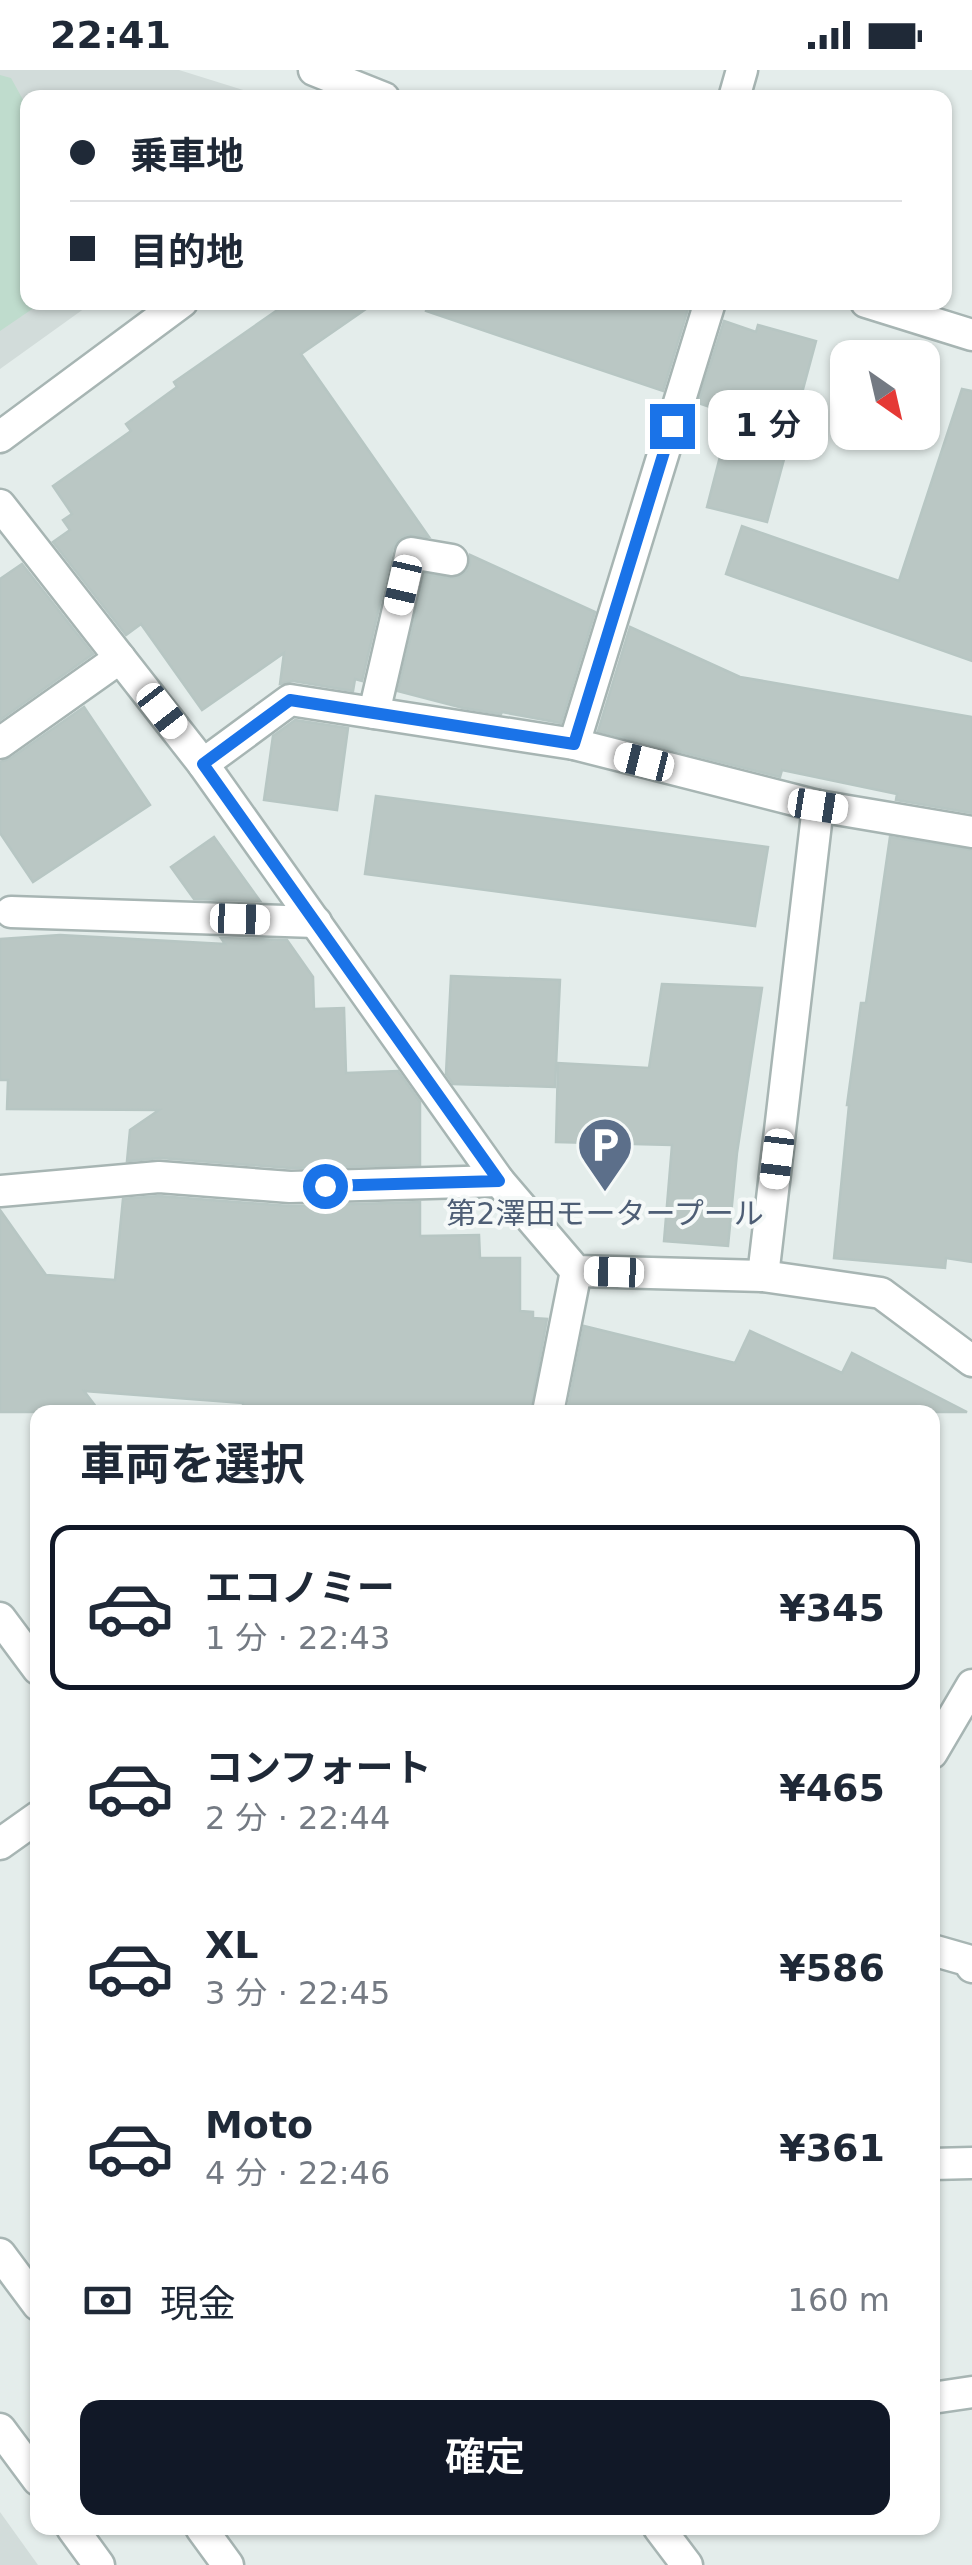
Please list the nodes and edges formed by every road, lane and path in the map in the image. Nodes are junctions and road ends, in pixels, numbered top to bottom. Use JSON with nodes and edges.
{"nodes":[{"id":1,"x":314,"y":70,"type":"edge"},
{"id":2,"x":364,"y":90,"type":"edge"},
{"id":3,"x":171,"y":310,"type":"edge"},
{"id":4,"x":708,"y":310,"type":"edge"},
{"id":5,"x":891,"y":310,"type":"edge"},
{"id":6,"x":972,"y":336,"type":"edge"},
{"id":7,"x":0,"y":437,"type":"edge"},
{"id":8,"x":0,"y":505,"type":"edge"},
{"id":9,"x":452,"y":560,"type":"dead end"},
{"id":10,"x":120,"y":658,"type":"junction"},
{"id":11,"x":374,"y":713,"type":"junction"},
{"id":12,"x":0,"y":743,"type":"edge"},
{"id":13,"x":574,"y":744,"type":"junction"},
{"id":14,"x":203,"y":764,"type":"junction"},
{"id":15,"x":818,"y":806,"type":"junction"},
{"id":16,"x":972,"y":832,"type":"edge"},
{"id":17,"x":11,"y":912,"type":"dead end"},
{"id":18,"x":316,"y":922,"type":"junction"},
{"id":19,"x":499,"y":1181,"type":"junction"},
{"id":20,"x":0,"y":1191,"type":"edge"},
{"id":21,"x":576,"y":1272,"type":"junction"},
{"id":22,"x":763,"y":1276,"type":"junction"},
{"id":23,"x":972,"y":1361,"type":"edge"},
{"id":24,"x":549,"y":1405,"type":"edge"},
{"id":25,"x":0,"y":1618,"type":"edge"},
{"id":26,"x":30,"y":1658,"type":"edge"},
{"id":27,"x":972,"y":1686,"type":"edge"},
{"id":28,"x":940,"y":1740,"type":"edge"},
{"id":29,"x":30,"y":1823,"type":"edge"},
{"id":30,"x":0,"y":1844,"type":"edge"},
{"id":31,"x":940,"y":1952,"type":"edge"},
{"id":32,"x":972,"y":1967,"type":"edge"},
{"id":33,"x":972,"y":2163,"type":"edge"},
{"id":34,"x":940,"y":2164,"type":"edge"},
{"id":35,"x":0,"y":2254,"type":"edge"},
{"id":36,"x":30,"y":2294,"type":"edge"},
{"id":37,"x":972,"y":2392,"type":"edge"},
{"id":38,"x":940,"y":2397,"type":"edge"},
{"id":39,"x":0,"y":2428,"type":"edge"},
{"id":40,"x":30,"y":2469,"type":"edge"},
{"id":41,"x":77,"y":2535,"type":"edge"},
{"id":42,"x":206,"y":2535,"type":"edge"},
{"id":43,"x":665,"y":2535,"type":"edge"},
{"id":44,"x":99,"y":2565,"type":"edge"},
{"id":45,"x":228,"y":2565,"type":"edge"},
{"id":46,"x":687,"y":2565,"type":"edge"}],
"edges":[{"from":1,"to":2,"type":"street"},
{"from":3,"to":7,"type":"street"},
{"from":4,"to":13,"type":"street"},
{"from":5,"to":6,"type":"street"},
{"from":8,"to":10,"type":"street"},
{"from":9,"to":11,"type":"street"},
{"from":10,"to":12,"type":"street"},
{"from":10,"to":14,"type":"street"},
{"from":11,"to":13,"type":"street"},
{"from":11,"to":14,"type":"street"},
{"from":13,"to":15,"type":"street"},
{"from":14,"to":18,"type":"street"},
{"from":15,"to":16,"type":"street"},
{"from":15,"to":22,"type":"street"},
{"from":17,"to":18,"type":"street"},
{"from":18,"to":19,"type":"street"},
{"from":19,"to":20,"type":"street"},
{"from":19,"to":21,"type":"street"},
{"from":21,"to":22,"type":"street"},
{"from":21,"to":24,"type":"street"},
{"from":22,"to":23,"type":"street"},
{"from":25,"to":26,"type":"street"},
{"from":27,"to":28,"type":"street"},
{"from":29,"to":30,"type":"street"},
{"from":31,"to":32,"type":"street"},
{"from":33,"to":34,"type":"street"},
{"from":35,"to":36,"type":"street"},
{"from":37,"to":38,"type":"street"},
{"from":39,"to":40,"type":"street"},
{"from":41,"to":44,"type":"street"},
{"from":42,"to":45,"type":"street"},
{"from":43,"to":46,"type":"street"}]}
